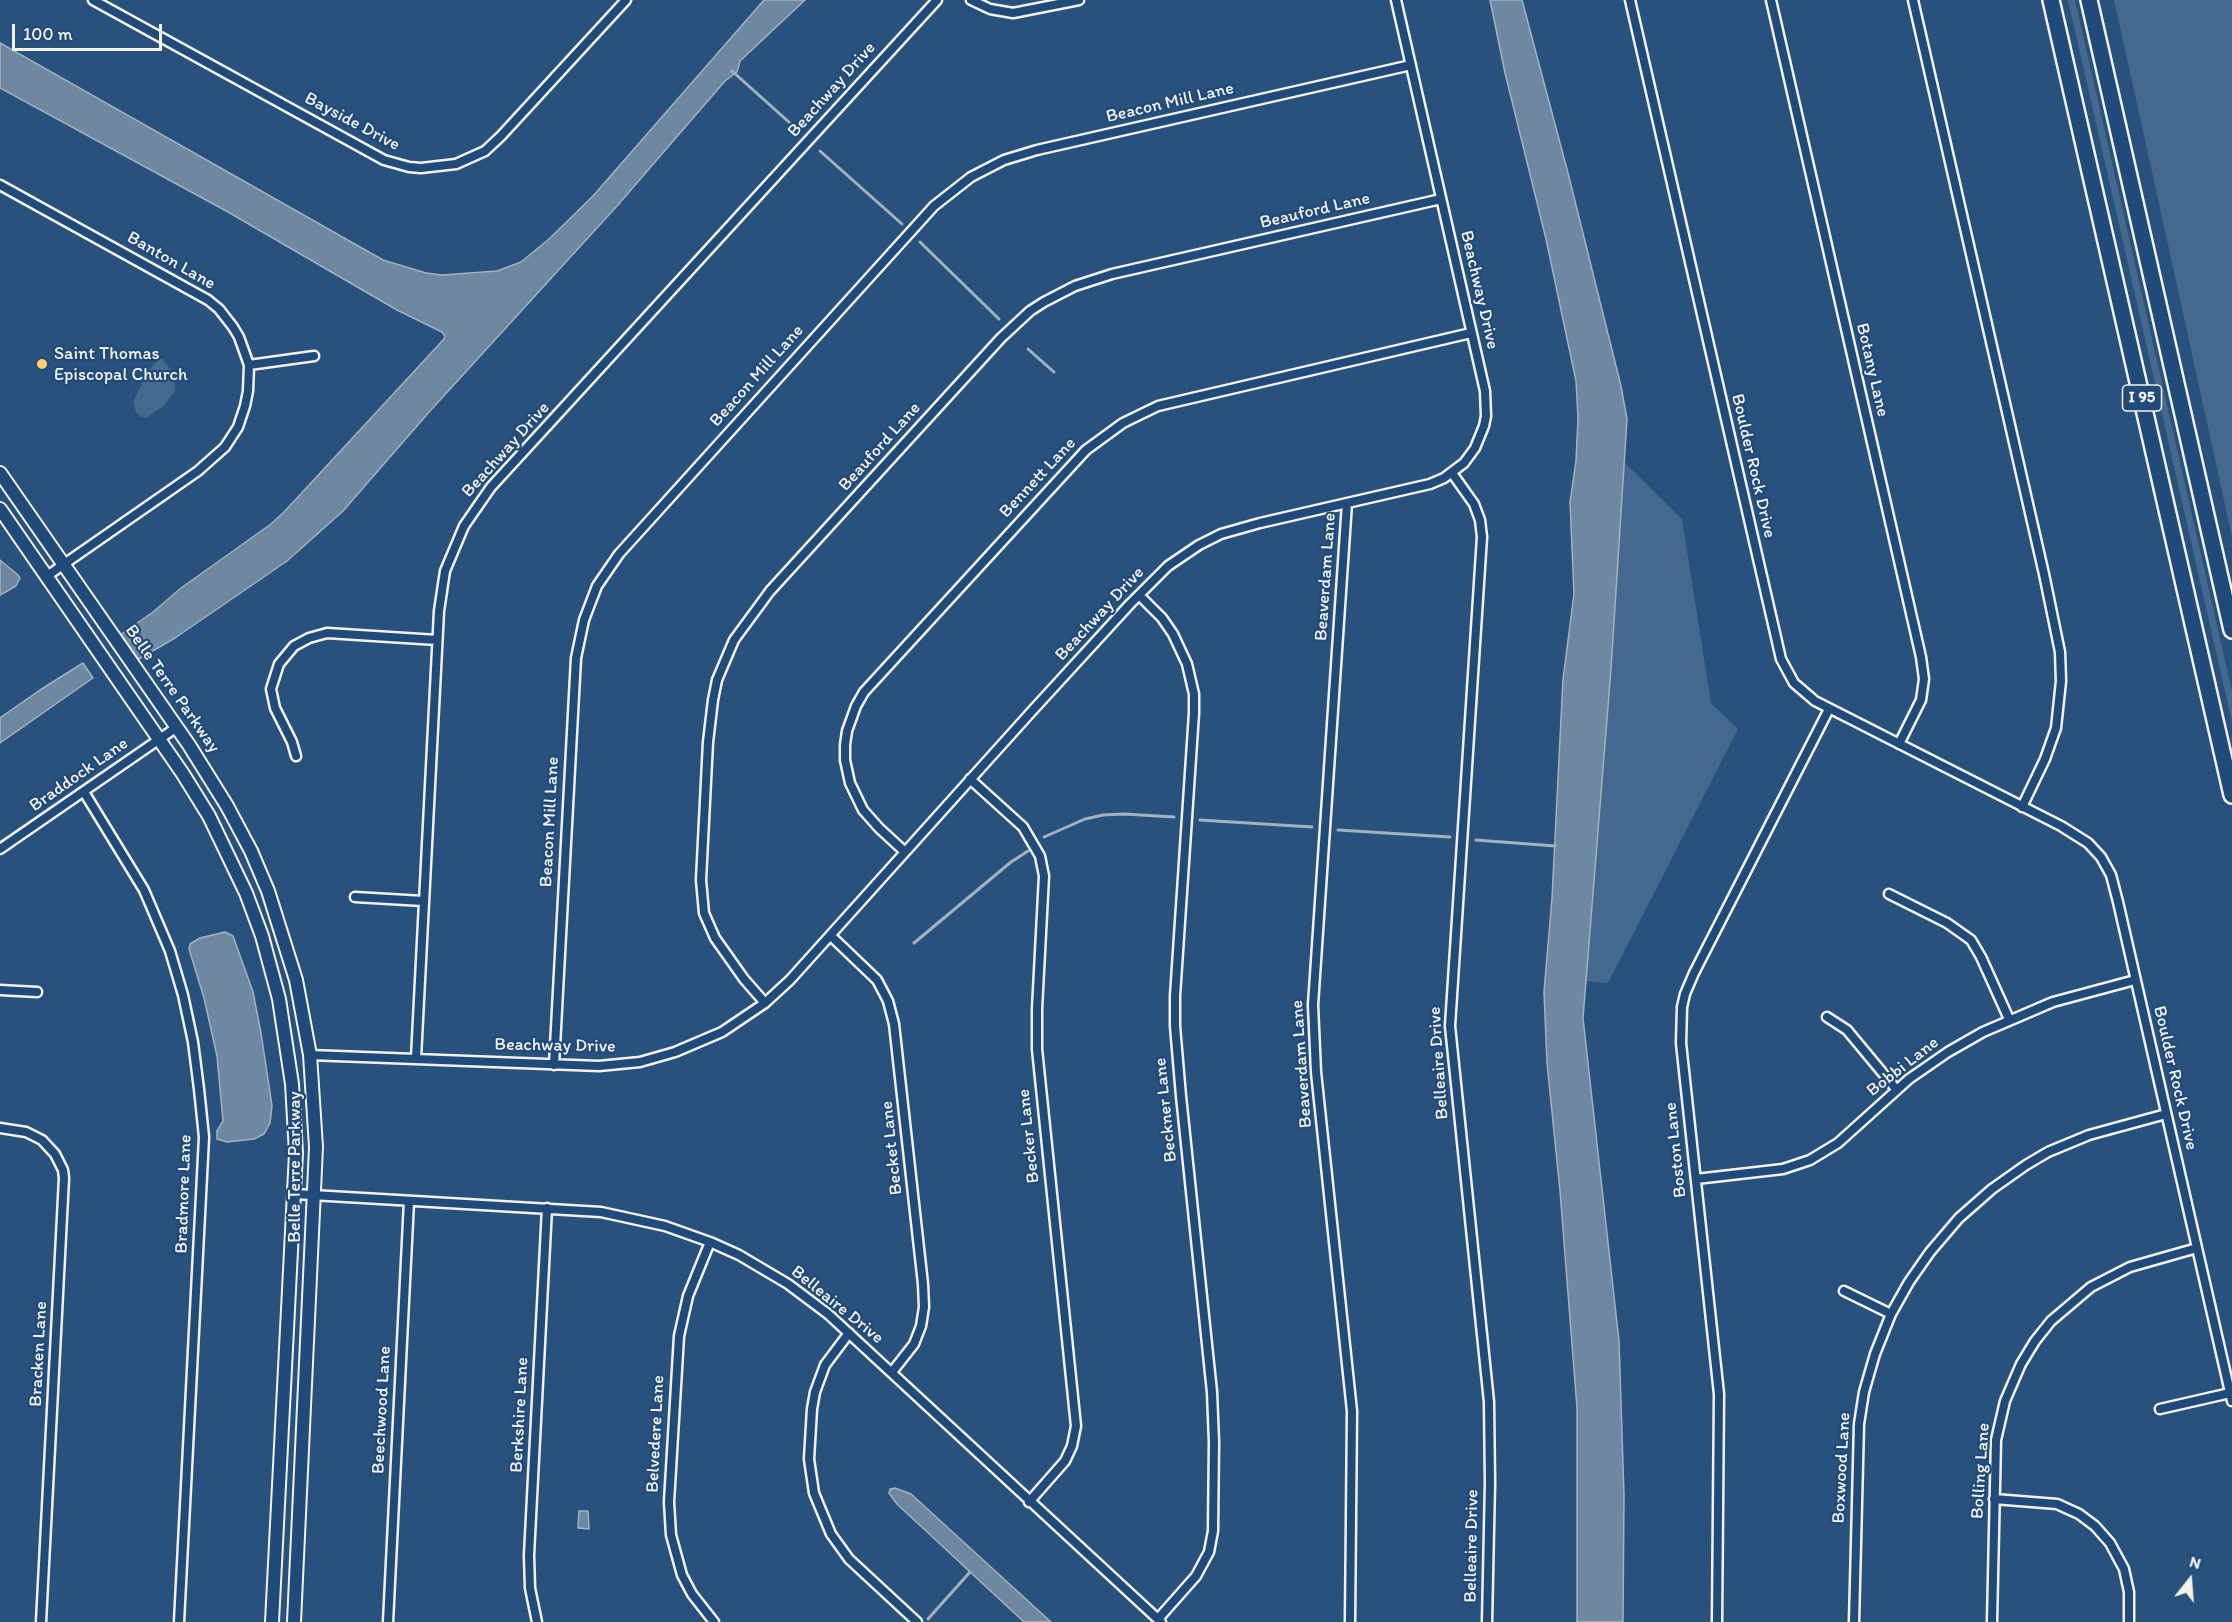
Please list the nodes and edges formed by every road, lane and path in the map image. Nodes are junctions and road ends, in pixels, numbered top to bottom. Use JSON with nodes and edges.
{"nodes":[{"id":1,"x":93,"y":0,"type":"edge"},
{"id":2,"x":626,"y":0,"type":"edge"},
{"id":3,"x":937,"y":0,"type":"edge"},
{"id":4,"x":971,"y":0,"type":"edge"},
{"id":5,"x":1079,"y":0,"type":"edge"},
{"id":6,"x":1396,"y":0,"type":"edge"},
{"id":7,"x":1630,"y":0,"type":"edge"},
{"id":8,"x":1770,"y":0,"type":"edge"},
{"id":9,"x":1913,"y":0,"type":"edge"},
{"id":10,"x":2051,"y":0,"type":"edge"},
{"id":11,"x":2089,"y":0,"type":"edge"},
{"id":12,"x":1411,"y":65,"type":"junction"},
{"id":13,"x":0,"y":185,"type":"edge"},
{"id":14,"x":1440,"y":199,"type":"junction"},
{"id":15,"x":1471,"y":333,"type":"junction"},
{"id":16,"x":314,"y":356,"type":"dead end"},
{"id":17,"x":249,"y":365,"type":"junction"},
{"id":18,"x":0,"y":473,"type":"edge"},
{"id":19,"x":1452,"y":473,"type":"junction"},
{"id":20,"x":1347,"y":503,"type":"junction"},
{"id":21,"x":0,"y":509,"type":"edge"},
{"id":22,"x":64,"y":563,"type":"junction"},
{"id":23,"x":46,"y":576,"type":"junction"},
{"id":24,"x":1139,"y":595,"type":"junction"},
{"id":25,"x":2232,"y":630,"type":"edge"},
{"id":26,"x":437,"y":640,"type":"junction"},
{"id":27,"x":1829,"y":709,"type":"junction"},
{"id":28,"x":177,"y":727,"type":"junction"},
{"id":29,"x":159,"y":739,"type":"junction"},
{"id":30,"x":1899,"y":744,"type":"junction"},
{"id":31,"x":296,"y":756,"type":"dead end"},
{"id":32,"x":970,"y":779,"type":"junction"},
{"id":33,"x":84,"y":792,"type":"junction"},
{"id":34,"x":2232,"y":795,"type":"edge"},
{"id":35,"x":2022,"y":807,"type":"junction"},
{"id":36,"x":0,"y":849,"type":"edge"},
{"id":37,"x":905,"y":852,"type":"junction"},
{"id":38,"x":1889,"y":894,"type":"dead end"},
{"id":39,"x":355,"y":897,"type":"dead end"},
{"id":40,"x":423,"y":901,"type":"junction"},
{"id":41,"x":831,"y":936,"type":"junction"},
{"id":42,"x":2135,"y":980,"type":"junction"},
{"id":43,"x":0,"y":990,"type":"edge"},
{"id":44,"x":37,"y":992,"type":"dead end"},
{"id":45,"x":765,"y":1003,"type":"junction"},
{"id":46,"x":1827,"y":1017,"type":"dead end"},
{"id":47,"x":2009,"y":1019,"type":"junction"},
{"id":48,"x":310,"y":1055,"type":"junction"},
{"id":49,"x":416,"y":1058,"type":"junction"},
{"id":50,"x":554,"y":1065,"type":"junction"},
{"id":51,"x":1896,"y":1089,"type":"junction"},
{"id":52,"x":2166,"y":1114,"type":"junction"},
{"id":53,"x":0,"y":1128,"type":"edge"},
{"id":54,"x":1696,"y":1179,"type":"junction"},
{"id":55,"x":295,"y":1194,"type":"junction"},
{"id":56,"x":315,"y":1195,"type":"junction"},
{"id":57,"x":409,"y":1201,"type":"junction"},
{"id":58,"x":547,"y":1208,"type":"junction"},
{"id":59,"x":710,"y":1242,"type":"junction"},
{"id":60,"x":2197,"y":1248,"type":"junction"},
{"id":61,"x":1844,"y":1292,"type":"dead end"},
{"id":62,"x":1891,"y":1314,"type":"junction"},
{"id":63,"x":849,"y":1333,"type":"junction"},
{"id":64,"x":892,"y":1372,"type":"junction"},
{"id":65,"x":2231,"y":1397,"type":"edge"},
{"id":66,"x":2160,"y":1408,"type":"dead end"},
{"id":67,"x":1994,"y":1499,"type":"junction"},
{"id":68,"x":1029,"y":1502,"type":"junction"},
{"id":69,"x":1159,"y":1620,"type":"edge"},
{"id":70,"x":41,"y":1622,"type":"edge"},
{"id":71,"x":179,"y":1622,"type":"edge"},
{"id":72,"x":272,"y":1622,"type":"edge"},
{"id":73,"x":294,"y":1622,"type":"edge"},
{"id":74,"x":388,"y":1622,"type":"edge"},
{"id":75,"x":537,"y":1622,"type":"edge"},
{"id":76,"x":714,"y":1622,"type":"edge"},
{"id":77,"x":917,"y":1622,"type":"edge"},
{"id":78,"x":1350,"y":1622,"type":"edge"},
{"id":79,"x":1487,"y":1622,"type":"edge"},
{"id":80,"x":1717,"y":1622,"type":"edge"},
{"id":81,"x":1854,"y":1622,"type":"edge"},
{"id":82,"x":1992,"y":1622,"type":"edge"},
{"id":83,"x":2129,"y":1622,"type":"edge"}],
"edges":[{"from":1,"to":2,"type":"street","name":"Bayside Drive"},
{"from":3,"to":26,"type":"street","name":"Beachway Drive"},
{"from":4,"to":5,"type":"street"},
{"from":6,"to":12,"type":"street","name":"Beachway Drive"},
{"from":7,"to":27,"type":"street","name":"Boulder Rock Drive"},
{"from":8,"to":30,"type":"street","name":"Botany Lane"},
{"from":9,"to":35,"type":"street"},
{"from":10,"to":34,"type":"highway","number":"I 95"},
{"from":11,"to":25,"type":"highway","number":"I 95"},
{"from":12,"to":14,"type":"street","name":"Beachway Drive"},
{"from":12,"to":50,"type":"street","name":"Beacon Mill Lane"},
{"from":13,"to":17,"type":"street","name":"Banton Lane"},
{"from":14,"to":15,"type":"street","name":"Beachway Drive"},
{"from":14,"to":45,"type":"street","name":"Beauford Lane"},
{"from":15,"to":19,"type":"street","name":"Beachway Drive"},
{"from":15,"to":37,"type":"street","name":"Bennett Lane"},
{"from":16,"to":17,"type":"street"},
{"from":17,"to":22,"type":"street","name":"Banton Lane"},
{"from":18,"to":22,"type":"main road","name":"Belle Terre Parkway"},
{"from":19,"to":20,"type":"street","name":"Beachway Drive"},
{"from":19,"to":79,"type":"street","name":"Belleaire Drive"},
{"from":20,"to":24,"type":"street","name":"Beachway Drive"},
{"from":20,"to":78,"type":"street","name":"Beaverdam Lane"},
{"from":21,"to":23,"type":"main road","name":"Belle Terre Parkway"},
{"from":22,"to":23,"type":"street","name":"Banton Lane"},
{"from":22,"to":28,"type":"main road","name":"Belle Terre Parkway"},
{"from":23,"to":29,"type":"main road","name":"Belle Terre Parkway"},
{"from":24,"to":32,"type":"street","name":"Beachway Drive"},
{"from":24,"to":69,"type":"street","name":"Beckner Lane"},
{"from":26,"to":31,"type":"street"},
{"from":26,"to":40,"type":"street","name":"Beachway Drive"},
{"from":27,"to":30,"type":"street","name":"Boulder Rock Drive"},
{"from":27,"to":54,"type":"street","name":"Boston Lane"},
{"from":28,"to":29,"type":"street","name":"Braddock Lane"},
{"from":28,"to":48,"type":"main road","name":"Belle Terre Parkway"},
{"from":29,"to":33,"type":"street","name":"Braddock Lane"},
{"from":29,"to":55,"type":"main road","name":"Belle Terre Parkway"},
{"from":30,"to":35,"type":"street","name":"Boulder Rock Drive"},
{"from":32,"to":37,"type":"street","name":"Beachway Drive"},
{"from":32,"to":68,"type":"street","name":"Becker Lane"},
{"from":33,"to":36,"type":"street","name":"Braddock Lane"},
{"from":33,"to":71,"type":"street","name":"Bradmore Lane"},
{"from":35,"to":42,"type":"street","name":"Boulder Rock Drive"},
{"from":37,"to":41,"type":"street","name":"Beachway Drive"},
{"from":38,"to":47,"type":"street"},
{"from":39,"to":40,"type":"street"},
{"from":40,"to":49,"type":"street","name":"Beachway Drive"},
{"from":41,"to":45,"type":"street","name":"Beachway Drive"},
{"from":41,"to":64,"type":"street","name":"Becket Lane"},
{"from":42,"to":47,"type":"street","name":"Bobbi Lane"},
{"from":42,"to":52,"type":"street","name":"Boulder Rock Drive"},
{"from":43,"to":44,"type":"street"},
{"from":45,"to":50,"type":"street","name":"Beachway Drive"},
{"from":46,"to":51,"type":"street"},
{"from":47,"to":51,"type":"street","name":"Bobbi Lane"},
{"from":48,"to":49,"type":"street","name":"Beachway Drive"},
{"from":48,"to":56,"type":"main road","name":"Belle Terre Parkway"},
{"from":49,"to":50,"type":"street","name":"Beachway Drive"},
{"from":51,"to":54,"type":"street","name":"Bobbi Lane"},
{"from":52,"to":60,"type":"street","name":"Boulder Rock Drive"},
{"from":52,"to":62,"type":"street","name":"Boxwood Lane"},
{"from":53,"to":70,"type":"street","name":"Bracken Lane"},
{"from":54,"to":80,"type":"street","name":"Boston Lane"},
{"from":55,"to":56,"type":"street","name":"Belleaire Drive"},
{"from":55,"to":72,"type":"main road","name":"Belle Terre Parkway"},
{"from":56,"to":57,"type":"street","name":"Belleaire Drive"},
{"from":56,"to":73,"type":"main road","name":"Belle Terre Parkway"},
{"from":57,"to":58,"type":"street","name":"Belleaire Drive"},
{"from":57,"to":74,"type":"street","name":"Beechwood Lane"},
{"from":58,"to":59,"type":"street","name":"Belleaire Drive"},
{"from":58,"to":75,"type":"street","name":"Berkshire Lane"},
{"from":59,"to":63,"type":"street","name":"Belleaire Drive"},
{"from":59,"to":76,"type":"street","name":"Belvedere Lane"},
{"from":60,"to":65,"type":"street","name":"Boulder Rock Drive"},
{"from":60,"to":67,"type":"street","name":"Bolling Lane"},
{"from":61,"to":62,"type":"street"},
{"from":62,"to":81,"type":"street","name":"Boxwood Lane"},
{"from":63,"to":64,"type":"street","name":"Belleaire Drive"},
{"from":63,"to":77,"type":"street"},
{"from":64,"to":68,"type":"street","name":"Belleaire Drive"},
{"from":65,"to":66,"type":"street"},
{"from":67,"to":82,"type":"street","name":"Bolling Lane"},
{"from":67,"to":83,"type":"street"},
{"from":68,"to":69,"type":"street","name":"Belleaire Drive"}]}
